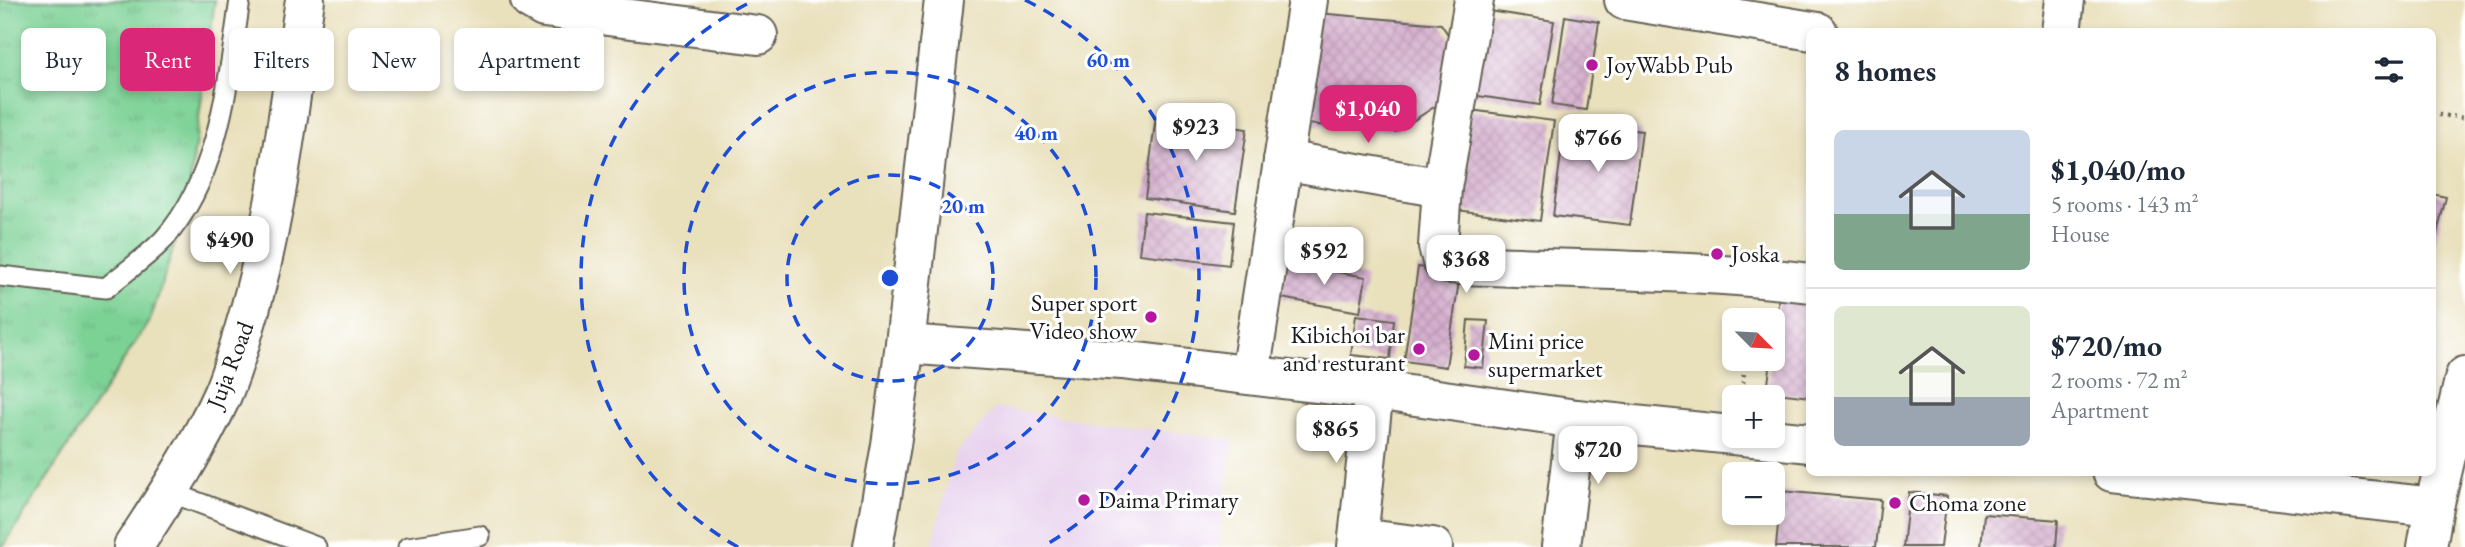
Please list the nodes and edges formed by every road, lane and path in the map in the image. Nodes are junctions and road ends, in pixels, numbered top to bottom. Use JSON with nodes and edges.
{"nodes":[{"id":1,"x":240,"y":0,"type":"edge"},
{"id":2,"x":305,"y":0,"type":"edge"},
{"id":3,"x":530,"y":0,"type":"edge"},
{"id":4,"x":944,"y":0,"type":"edge"},
{"id":5,"x":1308,"y":0,"type":"edge"},
{"id":6,"x":1475,"y":0,"type":"edge"},
{"id":7,"x":1624,"y":0,"type":"edge"},
{"id":8,"x":2065,"y":0,"type":"edge"},
{"id":9,"x":2061,"y":28,"type":"edge"},
{"id":10,"x":1806,"y":30,"type":"edge"},
{"id":11,"x":758,"y":35,"type":"dead end"},
{"id":12,"x":2436,"y":114,"type":"edge"},
{"id":13,"x":2465,"y":118,"type":"edge"},
{"id":14,"x":1283,"y":160,"type":"junction"},
{"id":15,"x":1443,"y":188,"type":"junction"},
{"id":16,"x":0,"y":276,"type":"edge"},
{"id":17,"x":1806,"y":283,"type":"edge"},
{"id":18,"x":905,"y":344,"type":"junction"},
{"id":19,"x":1250,"y":375,"type":"junction"},
{"id":20,"x":2465,"y":376,"type":"edge"},
{"id":21,"x":1374,"y":390,"type":"junction"},
{"id":22,"x":1576,"y":419,"type":"junction"},
{"id":23,"x":1806,"y":443,"type":"edge"},
{"id":24,"x":2149,"y":476,"type":"edge"},
{"id":25,"x":170,"y":492,"type":"junction"},
{"id":26,"x":2434,"y":507,"type":"junction"},
{"id":27,"x":480,"y":536,"type":"dead end"},
{"id":28,"x":1358,"y":543,"type":"edge"},
{"id":29,"x":133,"y":547,"type":"edge"},
{"id":30,"x":316,"y":547,"type":"edge"},
{"id":31,"x":408,"y":547,"type":"edge"},
{"id":32,"x":873,"y":547,"type":"edge"},
{"id":33,"x":1433,"y":547,"type":"edge"},
{"id":34,"x":1561,"y":547,"type":"edge"},
{"id":35,"x":2427,"y":547,"type":"edge"}],
"edges":[{"from":1,"to":16,"type":"lane"},
{"from":2,"to":25,"type":"street","name":"Juja Road"},
{"from":3,"to":11,"type":"street"},
{"from":4,"to":18,"type":"street"},
{"from":5,"to":14,"type":"street"},
{"from":6,"to":15,"type":"street"},
{"from":7,"to":10,"type":"street"},
{"from":8,"to":9,"type":"street"},
{"from":12,"to":13,"type":"path"},
{"from":14,"to":15,"type":"street"},
{"from":14,"to":19,"type":"street"},
{"from":15,"to":17,"type":"street"},
{"from":18,"to":19,"type":"street"},
{"from":18,"to":32,"type":"street"},
{"from":19,"to":21,"type":"street"},
{"from":20,"to":26,"type":"street"},
{"from":21,"to":22,"type":"street"},
{"from":21,"to":28,"type":"street"},
{"from":22,"to":23,"type":"street"},
{"from":22,"to":34,"type":"street"},
{"from":24,"to":26,"type":"street"},
{"from":25,"to":29,"type":"street","name":"Juja Road"},
{"from":25,"to":30,"type":"lane"},
{"from":26,"to":35,"type":"street"},
{"from":27,"to":31,"type":"lane"},
{"from":28,"to":33,"type":"street"}]}
